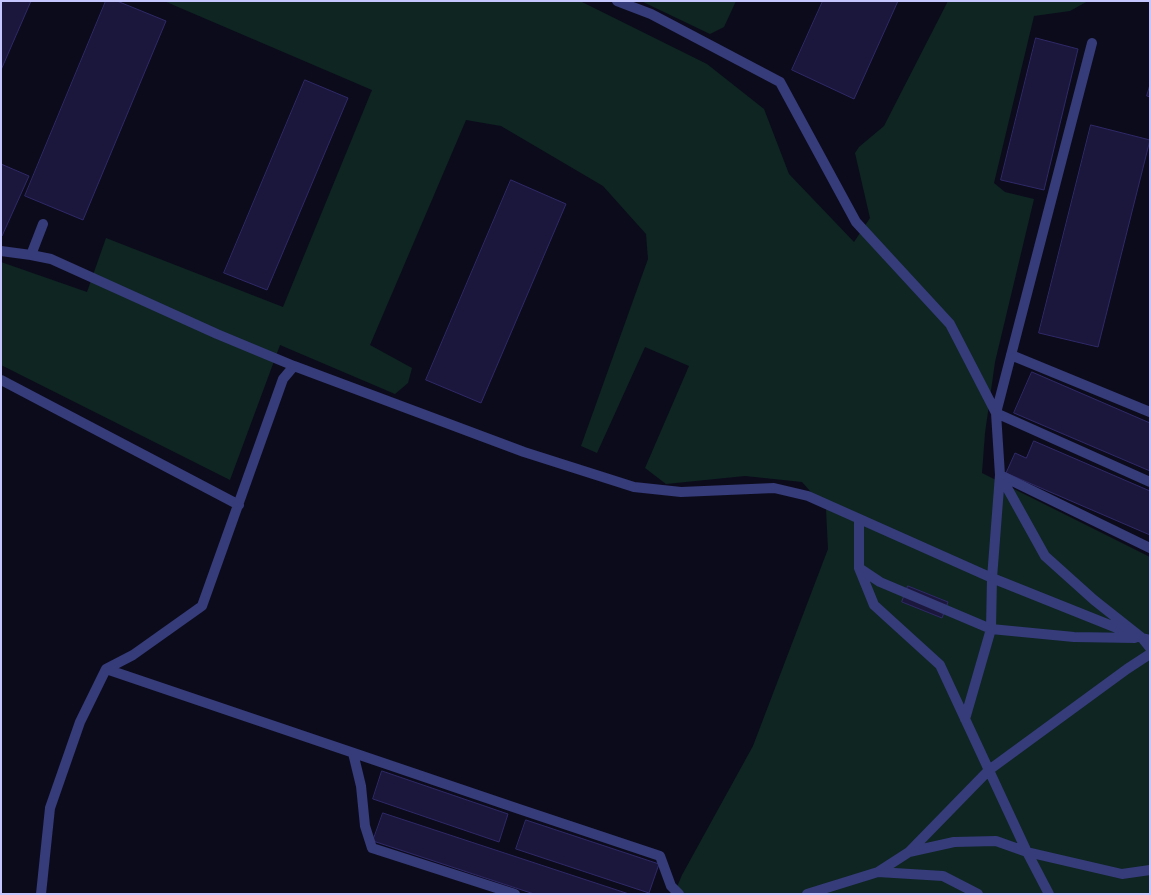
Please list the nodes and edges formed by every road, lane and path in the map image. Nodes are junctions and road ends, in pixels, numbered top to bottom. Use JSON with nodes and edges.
{"nodes":[{"id":1,"x":617,"y":1,"type":"edge"},
{"id":2,"x":1092,"y":43,"type":"dead end"},
{"id":3,"x":43,"y":224,"type":"dead end"},
{"id":4,"x":1,"y":251,"type":"edge"},
{"id":5,"x":31,"y":255,"type":"junction"},
{"id":6,"x":1011,"y":355,"type":"junction"},
{"id":7,"x":294,"y":366,"type":"junction"},
{"id":8,"x":1,"y":380,"type":"edge"},
{"id":9,"x":1150,"y":412,"type":"edge"},
{"id":10,"x":996,"y":413,"type":"junction"},
{"id":11,"x":1000,"y":475,"type":"junction"},
{"id":12,"x":1150,"y":482,"type":"edge"},
{"id":13,"x":239,"y":505,"type":"junction"},
{"id":14,"x":859,"y":519,"type":"junction"},
{"id":15,"x":1150,"y":548,"type":"edge"},
{"id":16,"x":859,"y":568,"type":"junction"},
{"id":17,"x":992,"y":578,"type":"junction"},
{"id":18,"x":991,"y":629,"type":"junction"},
{"id":19,"x":1146,"y":639,"type":"edge"},
{"id":20,"x":1150,"y":648,"type":"edge"},
{"id":21,"x":1150,"y":654,"type":"edge"},
{"id":22,"x":106,"y":669,"type":"junction"},
{"id":23,"x":965,"y":719,"type":"junction"},
{"id":24,"x":353,"y":753,"type":"junction"},
{"id":25,"x":989,"y":770,"type":"junction"},
{"id":26,"x":909,"y":852,"type":"junction"},
{"id":27,"x":1027,"y":852,"type":"junction"},
{"id":28,"x":1150,"y":870,"type":"edge"},
{"id":29,"x":878,"y":872,"type":"junction"},
{"id":30,"x":41,"y":894,"type":"edge"},
{"id":31,"x":516,"y":894,"type":"edge"},
{"id":32,"x":679,"y":894,"type":"edge"},
{"id":33,"x":807,"y":894,"type":"edge"},
{"id":34,"x":978,"y":894,"type":"edge"},
{"id":35,"x":1049,"y":894,"type":"edge"}],
"edges":[{"from":1,"to":10,"type":"street"},
{"from":2,"to":6,"type":"street"},
{"from":3,"to":5,"type":"street"},
{"from":4,"to":5,"type":"street"},
{"from":5,"to":7,"type":"street"},
{"from":6,"to":9,"type":"street"},
{"from":6,"to":10,"type":"street"},
{"from":7,"to":13,"type":"street"},
{"from":7,"to":14,"type":"street"},
{"from":8,"to":13,"type":"street"},
{"from":10,"to":11,"type":"street"},
{"from":10,"to":12,"type":"street"},
{"from":11,"to":15,"type":"street"},
{"from":11,"to":17,"type":"street"},
{"from":11,"to":19,"type":"street"},
{"from":13,"to":22,"type":"street"},
{"from":14,"to":16,"type":"street"},
{"from":14,"to":17,"type":"street"},
{"from":16,"to":18,"type":"street"},
{"from":16,"to":23,"type":"street"},
{"from":17,"to":18,"type":"street"},
{"from":17,"to":19,"type":"street"},
{"from":18,"to":19,"type":"street"},
{"from":18,"to":23,"type":"street"},
{"from":19,"to":20,"type":"street"},
{"from":21,"to":25,"type":"street"},
{"from":22,"to":24,"type":"street"},
{"from":22,"to":30,"type":"street"},
{"from":23,"to":25,"type":"street"},
{"from":24,"to":31,"type":"street"},
{"from":24,"to":32,"type":"street"},
{"from":25,"to":26,"type":"street"},
{"from":25,"to":27,"type":"street"},
{"from":26,"to":27,"type":"street"},
{"from":26,"to":29,"type":"street"},
{"from":27,"to":28,"type":"street"},
{"from":27,"to":35,"type":"street"},
{"from":29,"to":33,"type":"street"},
{"from":29,"to":34,"type":"street"}]}
